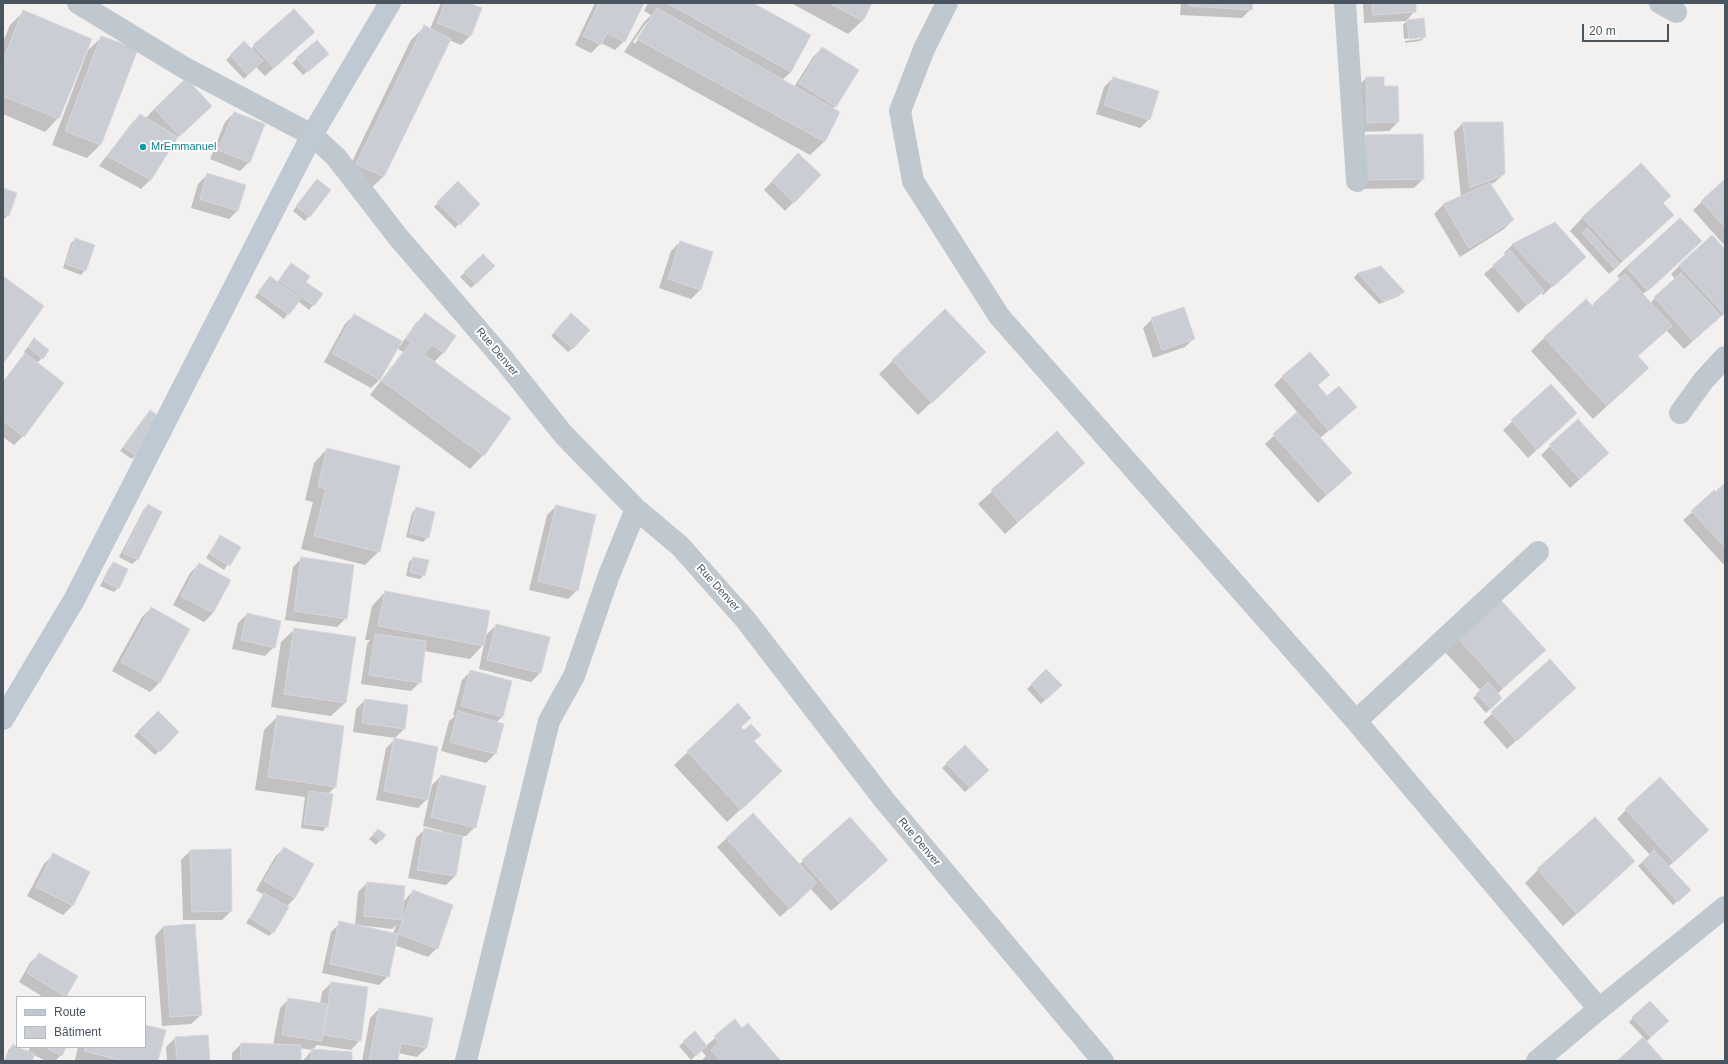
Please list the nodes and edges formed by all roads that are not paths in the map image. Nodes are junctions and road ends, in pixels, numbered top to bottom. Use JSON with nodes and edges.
{"nodes":[{"id":1,"x":78,"y":3,"type":"edge"},
{"id":2,"x":390,"y":3,"type":"edge"},
{"id":3,"x":947,"y":3,"type":"edge"},
{"id":4,"x":1345,"y":3,"type":"edge"},
{"id":5,"x":312,"y":134,"type":"junction"},
{"id":6,"x":1357,"y":181,"type":"dead end"},
{"id":7,"x":1725,"y":357,"type":"edge"},
{"id":8,"x":1680,"y":413,"type":"dead end"},
{"id":9,"x":636,"y":509,"type":"junction"},
{"id":10,"x":1538,"y":552,"type":"dead end"},
{"id":11,"x":3,"y":719,"type":"edge"},
{"id":12,"x":1356,"y":721,"type":"junction"},
{"id":13,"x":1725,"y":907,"type":"edge"},
{"id":14,"x":1599,"y":1009,"type":"junction"},
{"id":15,"x":466,"y":1061,"type":"edge"},
{"id":16,"x":1103,"y":1061,"type":"edge"},
{"id":17,"x":1537,"y":1061,"type":"edge"}],
"edges":[{"from":1,"to":5,"type":"street","name":"Rue Denver"},
{"from":2,"to":5,"type":"main road"},
{"from":3,"to":12,"type":"street"},
{"from":4,"to":6,"type":"street"},
{"from":5,"to":9,"type":"street","name":"Rue Denver"},
{"from":5,"to":11,"type":"main road"},
{"from":7,"to":8,"type":"street"},
{"from":9,"to":15,"type":"street"},
{"from":9,"to":16,"type":"street","name":"Rue Denver"},
{"from":10,"to":12,"type":"street"},
{"from":12,"to":14,"type":"street"},
{"from":13,"to":14,"type":"street"},
{"from":14,"to":17,"type":"street"}]}
